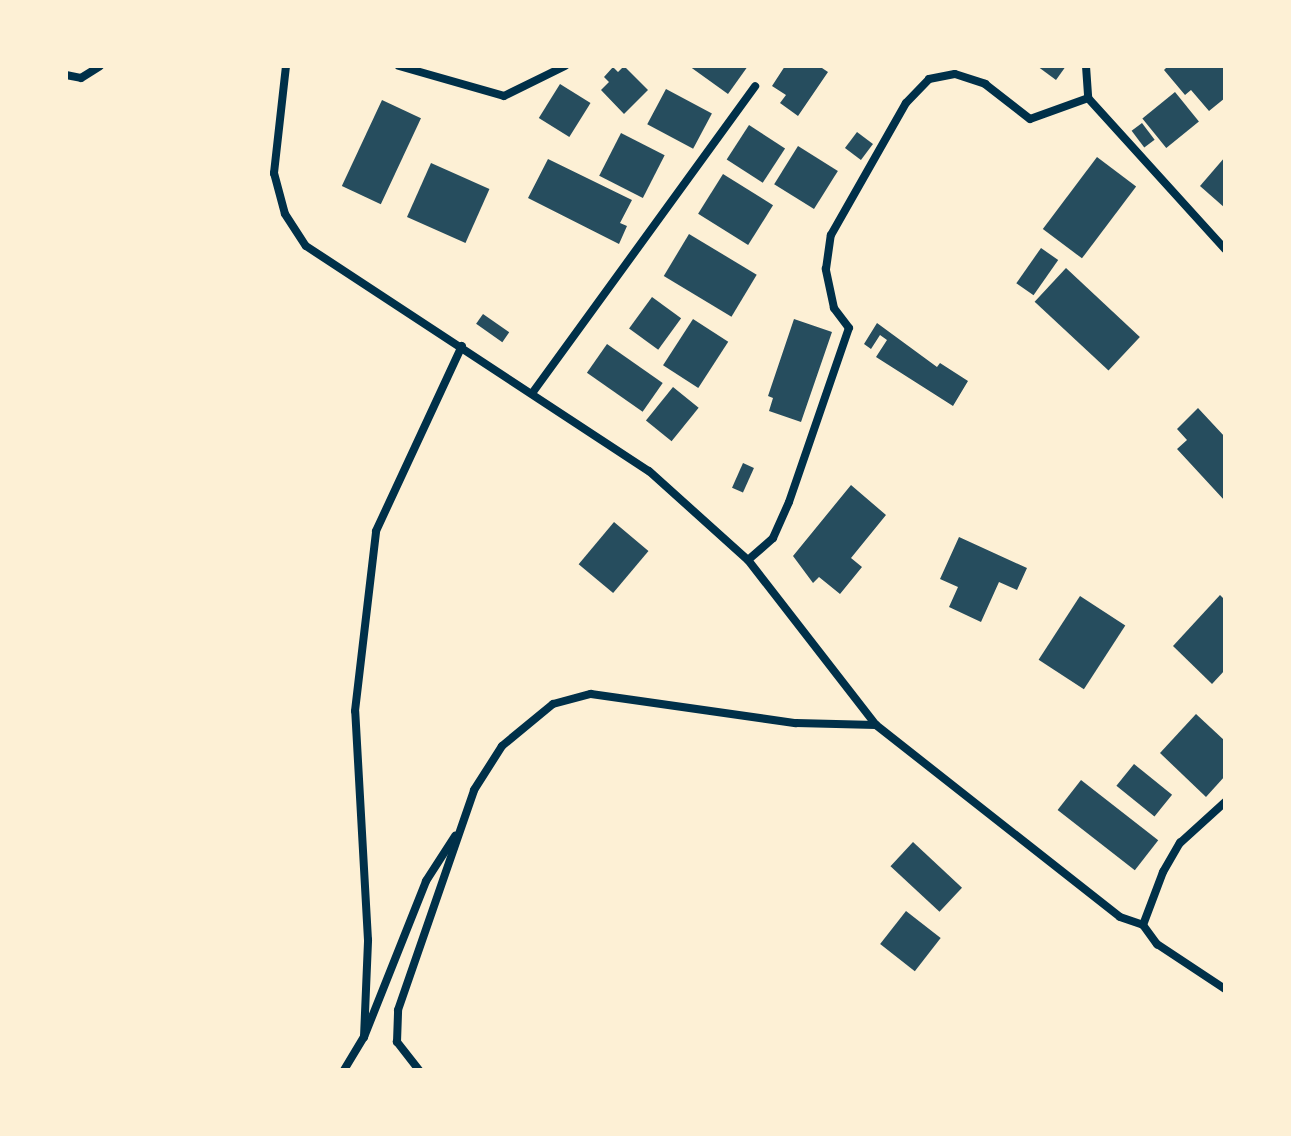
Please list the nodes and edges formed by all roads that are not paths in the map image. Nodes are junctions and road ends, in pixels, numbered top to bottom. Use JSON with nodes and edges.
{"nodes":[{"id":1,"x":100,"y":66,"type":"edge"},
{"id":2,"x":286,"y":66,"type":"edge"},
{"id":3,"x":399,"y":66,"type":"edge"},
{"id":4,"x":565,"y":66,"type":"edge"},
{"id":5,"x":1086,"y":66,"type":"edge"},
{"id":6,"x":83,"y":70,"type":"edge"},
{"id":7,"x":66,"y":75,"type":"edge"},
{"id":8,"x":755,"y":86,"type":"dead end"},
{"id":9,"x":1088,"y":98,"type":"junction"},
{"id":10,"x":1225,"y":249,"type":"edge"},
{"id":11,"x":462,"y":346,"type":"junction"},
{"id":12,"x":533,"y":392,"type":"junction"},
{"id":13,"x":748,"y":560,"type":"junction"},
{"id":14,"x":876,"y":725,"type":"junction"},
{"id":15,"x":1225,"y":802,"type":"edge"},
{"id":16,"x":462,"y":826,"type":"junction"},
{"id":17,"x":1143,"y":925,"type":"junction"},
{"id":18,"x":1225,"y":989,"type":"edge"},
{"id":19,"x":364,"y":1037,"type":"junction"},
{"id":20,"x":344,"y":1070,"type":"edge"},
{"id":21,"x":419,"y":1070,"type":"edge"}],
"edges":[{"from":1,"to":6,"type":"street"},
{"from":2,"to":11,"type":"street"},
{"from":3,"to":4,"type":"street"},
{"from":5,"to":9,"type":"street"},
{"from":6,"to":7,"type":"street"},
{"from":8,"to":12,"type":"street"},
{"from":9,"to":10,"type":"street"},
{"from":9,"to":13,"type":"street"},
{"from":11,"to":12,"type":"street"},
{"from":11,"to":19,"type":"street"},
{"from":12,"to":13,"type":"street"},
{"from":13,"to":14,"type":"street"},
{"from":14,"to":16,"type":"street"},
{"from":14,"to":17,"type":"street"},
{"from":15,"to":17,"type":"street"},
{"from":16,"to":19,"type":"street"},
{"from":16,"to":21,"type":"street"},
{"from":17,"to":18,"type":"street"},
{"from":19,"to":20,"type":"street"}]}
